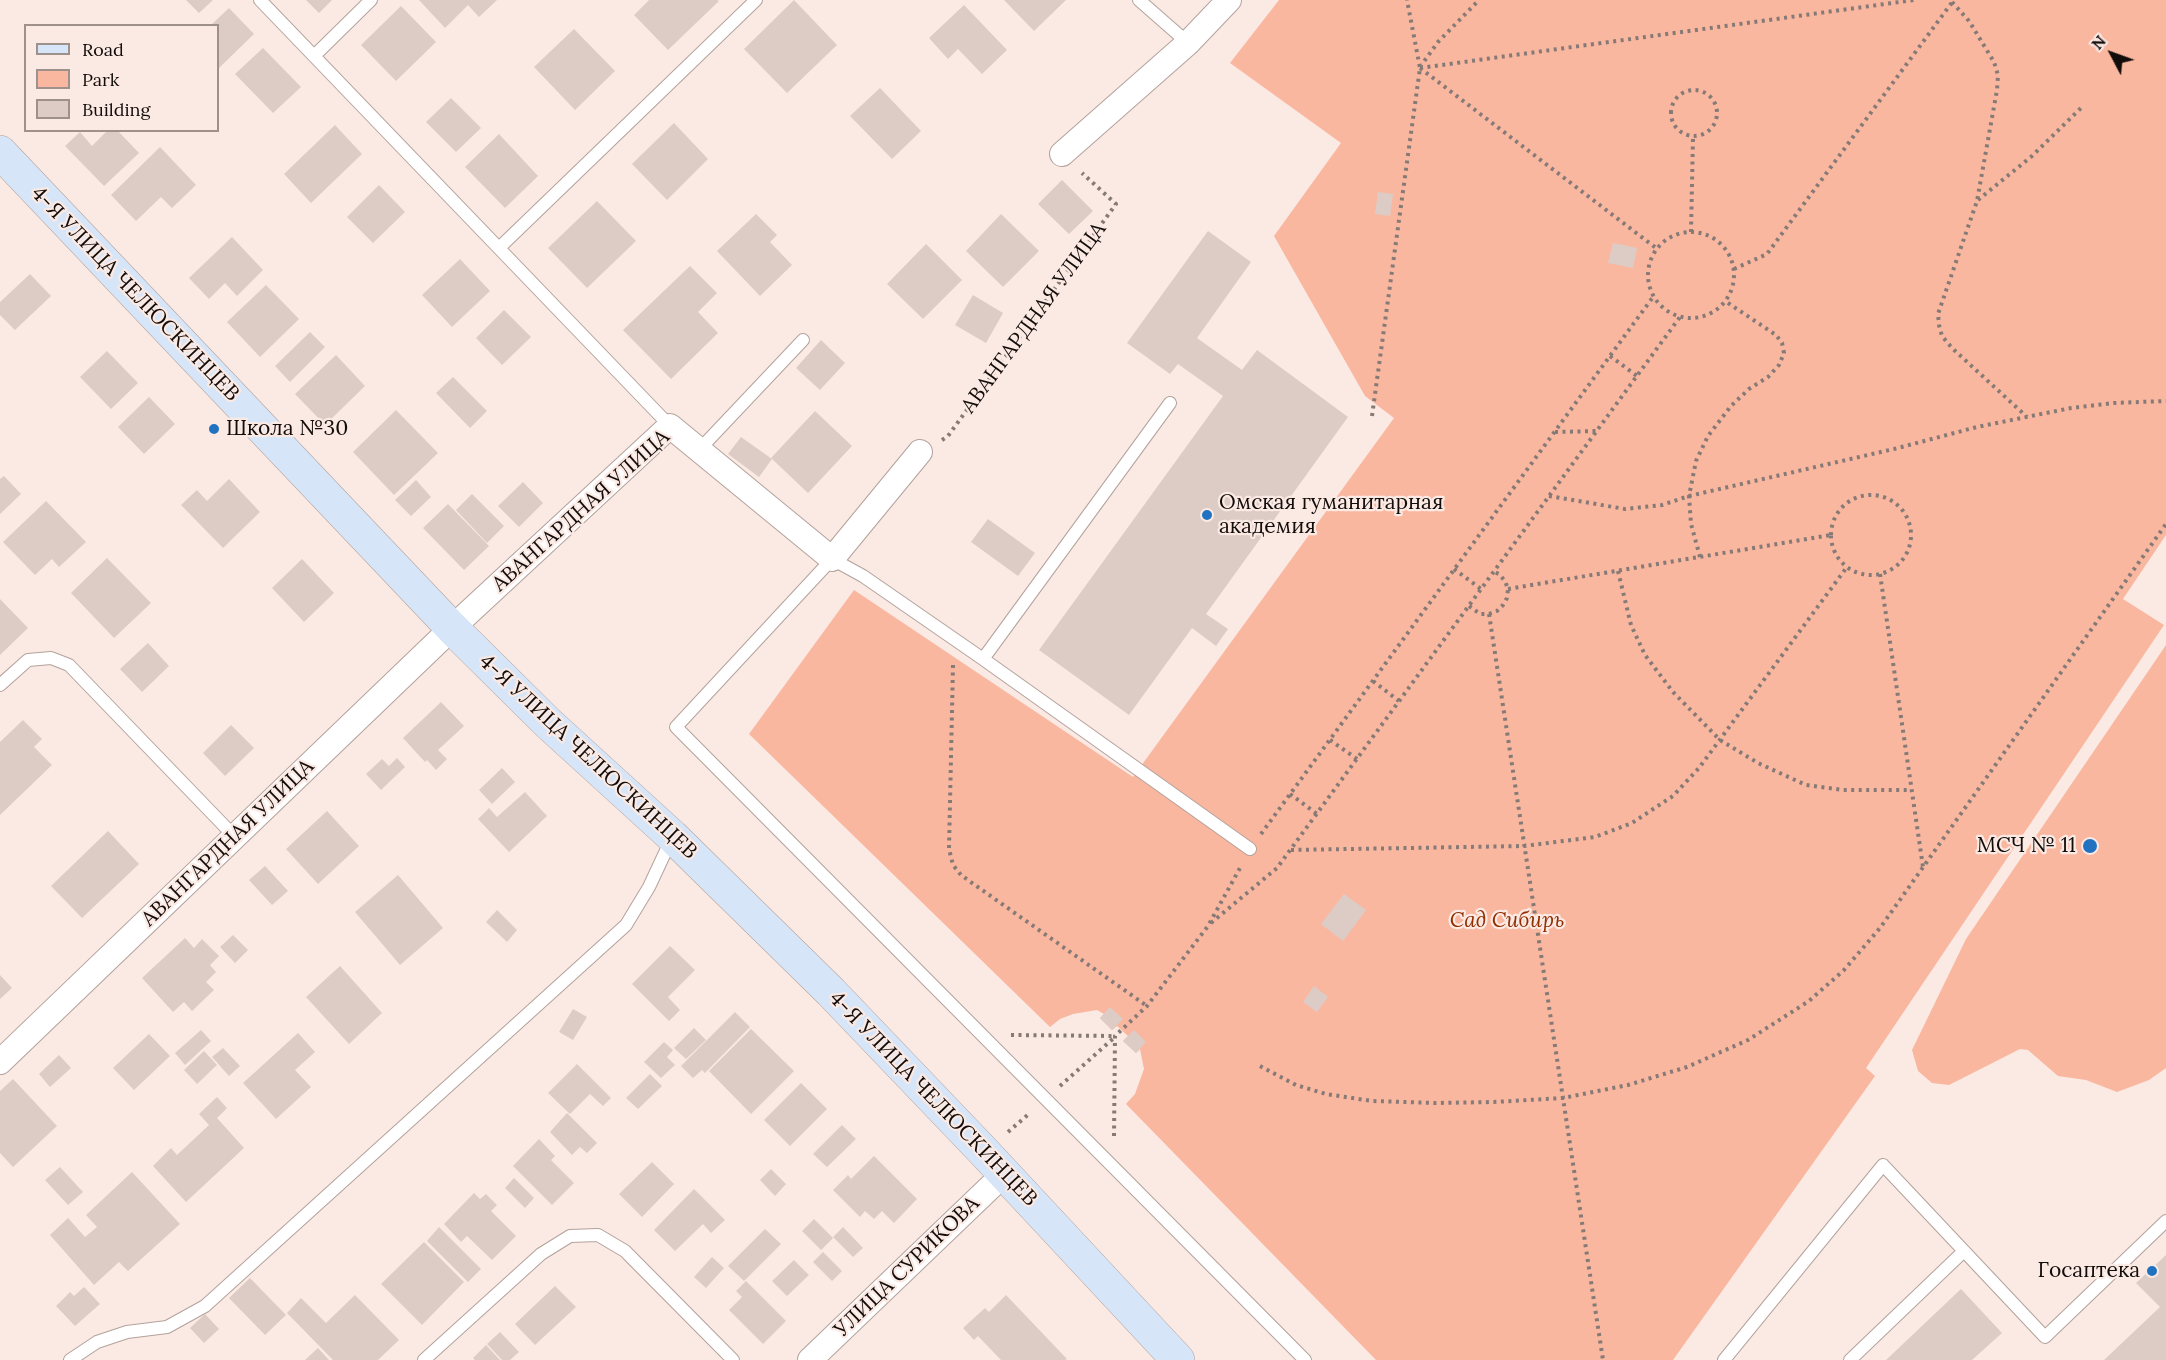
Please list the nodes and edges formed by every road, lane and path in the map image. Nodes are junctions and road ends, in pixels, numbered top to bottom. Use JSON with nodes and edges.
{"nodes":[{"id":1,"x":260,"y":0,"type":"edge"},
{"id":2,"x":371,"y":0,"type":"edge"},
{"id":3,"x":756,"y":0,"type":"edge"},
{"id":4,"x":1139,"y":0,"type":"edge"},
{"id":5,"x":1229,"y":0,"type":"edge"},
{"id":6,"x":1407,"y":0,"type":"edge"},
{"id":7,"x":1479,"y":0,"type":"edge"},
{"id":8,"x":1914,"y":0,"type":"edge"},
{"id":9,"x":1952,"y":1,"type":"edge"},
{"id":10,"x":1188,"y":43,"type":"junction"},
{"id":11,"x":314,"y":56,"type":"junction"},
{"id":12,"x":1420,"y":68,"type":"junction"},
{"id":13,"x":2083,"y":106,"type":"dead end"},
{"id":14,"x":1693,"y":136,"type":"junction"},
{"id":15,"x":0,"y":152,"type":"edge"},
{"id":16,"x":1062,"y":154,"type":"joint"},
{"id":17,"x":1977,"y":201,"type":"junction"},
{"id":18,"x":1691,"y":232,"type":"junction"},
{"id":19,"x":499,"y":248,"type":"junction"},
{"id":20,"x":1656,"y":248,"type":"junction"},
{"id":21,"x":1734,"y":269,"type":"junction"},
{"id":22,"x":1653,"y":297,"type":"junction"},
{"id":23,"x":1725,"y":301,"type":"junction"},
{"id":24,"x":1680,"y":317,"type":"junction"},
{"id":25,"x":803,"y":340,"type":"dead end"},
{"id":26,"x":1610,"y":356,"type":"junction"},
{"id":27,"x":1637,"y":376,"type":"junction"},
{"id":28,"x":2166,"y":401,"type":"edge"},
{"id":29,"x":1170,"y":403,"type":"dead end"},
{"id":30,"x":1371,"y":416,"type":"dead end"},
{"id":31,"x":2027,"y":417,"type":"junction"},
{"id":32,"x":670,"y":426,"type":"junction"},
{"id":33,"x":1596,"y":431,"type":"junction"},
{"id":34,"x":1554,"y":432,"type":"junction"},
{"id":35,"x":699,"y":450,"type":"junction"},
{"id":36,"x":920,"y":453,"type":"joint"},
{"id":37,"x":1549,"y":496,"type":"junction"},
{"id":38,"x":1689,"y":496,"type":"junction"},
{"id":39,"x":2166,"y":524,"type":"edge"},
{"id":40,"x":1831,"y":534,"type":"junction"},
{"id":41,"x":1700,"y":557,"type":"junction"},
{"id":42,"x":832,"y":559,"type":"junction"},
{"id":43,"x":1847,"y":567,"type":"junction"},
{"id":44,"x":1454,"y":569,"type":"junction"},
{"id":45,"x":1618,"y":570,"type":"junction"},
{"id":46,"x":1494,"y":572,"type":"junction"},
{"id":47,"x":1880,"y":574,"type":"junction"},
{"id":48,"x":1481,"y":589,"type":"junction"},
{"id":49,"x":1508,"y":589,"type":"junction"},
{"id":50,"x":1468,"y":606,"type":"junction"},
{"id":51,"x":1489,"y":614,"type":"junction"},
{"id":52,"x":452,"y":628,"type":"junction"},
{"id":53,"x":983,"y":659,"type":"junction"},
{"id":54,"x":954,"y":662,"type":"dead end"},
{"id":55,"x":1373,"y":681,"type":"junction"},
{"id":56,"x":0,"y":685,"type":"edge"},
{"id":57,"x":1400,"y":701,"type":"junction"},
{"id":58,"x":1330,"y":740,"type":"junction"},
{"id":59,"x":1720,"y":740,"type":"junction"},
{"id":60,"x":1357,"y":759,"type":"junction"},
{"id":61,"x":1911,"y":790,"type":"junction"},
{"id":62,"x":1290,"y":794,"type":"junction"},
{"id":63,"x":1317,"y":814,"type":"junction"},
{"id":64,"x":672,"y":836,"type":"junction"},
{"id":65,"x":235,"y":837,"type":"junction"},
{"id":66,"x":1524,"y":846,"type":"junction"},
{"id":67,"x":1250,"y":849,"type":"junction"},
{"id":68,"x":1291,"y":850,"type":"junction"},
{"id":69,"x":1923,"y":868,"type":"junction"},
{"id":70,"x":1208,"y":926,"type":"junction"},
{"id":71,"x":1147,"y":1006,"type":"junction"},
{"id":72,"x":981,"y":1035,"type":"junction"},
{"id":73,"x":1115,"y":1036,"type":"junction"},
{"id":74,"x":0,"y":1062,"type":"edge"},
{"id":75,"x":1260,"y":1066,"type":"dead end"},
{"id":76,"x":1563,"y":1098,"type":"junction"},
{"id":77,"x":1113,"y":1167,"type":"junction"},
{"id":78,"x":1004,"y":1174,"type":"junction"},
{"id":79,"x":2166,"y":1221,"type":"edge"},
{"id":80,"x":1964,"y":1251,"type":"junction"},
{"id":81,"x":1300,"y":1355,"type":"edge"},
{"id":82,"x":70,"y":1360,"type":"edge"},
{"id":83,"x":424,"y":1360,"type":"edge"},
{"id":84,"x":734,"y":1360,"type":"edge"},
{"id":85,"x":810,"y":1360,"type":"edge"},
{"id":86,"x":1178,"y":1360,"type":"edge"},
{"id":87,"x":1286,"y":1360,"type":"edge"},
{"id":88,"x":1603,"y":1360,"type":"edge"},
{"id":89,"x":1724,"y":1360,"type":"edge"},
{"id":90,"x":1850,"y":1360,"type":"edge"}],
"edges":[{"from":1,"to":11,"type":"lane"},
{"from":2,"to":11,"type":"lane"},
{"from":3,"to":19,"type":"lane"},
{"from":4,"to":10,"type":"lane"},
{"from":5,"to":10,"type":"street"},
{"from":6,"to":12,"type":"path"},
{"from":7,"to":12,"type":"path"},
{"from":8,"to":12,"type":"path"},
{"from":9,"to":17,"type":"path"},
{"from":9,"to":21,"type":"path"},
{"from":10,"to":16,"type":"street"},
{"from":11,"to":19,"type":"lane"},
{"from":12,"to":20,"type":"path"},
{"from":12,"to":30,"type":"path"},
{"from":13,"to":17,"type":"path"},
{"from":14,"to":14,"type":"path"},
{"from":14,"to":18,"type":"path"},
{"from":15,"to":52,"type":"main road","name":"4-Я УЛИЦА ЧЕЛЮСКИНЦЕВ"},
{"from":16,"to":36,"type":"path","name":"АВАНГАРДНАЯ УЛИЦА"},
{"from":17,"to":31,"type":"path"},
{"from":18,"to":20,"type":"path"},
{"from":18,"to":21,"type":"path"},
{"from":19,"to":32,"type":"lane"},
{"from":20,"to":22,"type":"path"},
{"from":21,"to":23,"type":"path"},
{"from":22,"to":24,"type":"path"},
{"from":22,"to":26,"type":"path"},
{"from":23,"to":24,"type":"path"},
{"from":23,"to":38,"type":"path"},
{"from":24,"to":27,"type":"path"},
{"from":25,"to":35,"type":"lane"},
{"from":26,"to":27,"type":"path"},
{"from":26,"to":34,"type":"path"},
{"from":27,"to":33,"type":"path"},
{"from":28,"to":31,"type":"path"},
{"from":29,"to":53,"type":"lane"},
{"from":31,"to":38,"type":"path"},
{"from":32,"to":35,"type":"street","name":"АВАНГАРДНАЯ УЛИЦА"},
{"from":32,"to":52,"type":"street","name":"АВАНГАРДНАЯ УЛИЦА"},
{"from":33,"to":34,"type":"path"},
{"from":33,"to":37,"type":"path"},
{"from":34,"to":44,"type":"path"},
{"from":35,"to":42,"type":"street","name":"АВАНГАРДНАЯ УЛИЦА"},
{"from":36,"to":42,"type":"street"},
{"from":37,"to":38,"type":"path"},
{"from":37,"to":46,"type":"path"},
{"from":38,"to":41,"type":"path"},
{"from":39,"to":69,"type":"path"},
{"from":40,"to":41,"type":"path"},
{"from":40,"to":43,"type":"path"},
{"from":40,"to":47,"type":"path"},
{"from":41,"to":45,"type":"path"},
{"from":42,"to":53,"type":"lane"},
{"from":42,"to":72,"type":"lane"},
{"from":43,"to":47,"type":"path"},
{"from":43,"to":59,"type":"path"},
{"from":44,"to":48,"type":"path"},
{"from":44,"to":55,"type":"path"},
{"from":45,"to":49,"type":"path"},
{"from":45,"to":59,"type":"path"},
{"from":46,"to":48,"type":"path"},
{"from":46,"to":49,"type":"path"},
{"from":47,"to":61,"type":"path"},
{"from":48,"to":50,"type":"path"},
{"from":49,"to":51,"type":"path"},
{"from":50,"to":51,"type":"path"},
{"from":50,"to":57,"type":"path"},
{"from":51,"to":66,"type":"path"},
{"from":52,"to":64,"type":"main road","name":"4-Я УЛИЦА ЧЕЛЮСКИНЦЕВ"},
{"from":52,"to":65,"type":"street","name":"АВАНГАРДНАЯ УЛИЦА"},
{"from":53,"to":67,"type":"lane"},
{"from":54,"to":71,"type":"path"},
{"from":55,"to":57,"type":"path"},
{"from":55,"to":58,"type":"path"},
{"from":56,"to":65,"type":"lane"},
{"from":57,"to":60,"type":"path"},
{"from":58,"to":60,"type":"path"},
{"from":58,"to":62,"type":"path"},
{"from":59,"to":61,"type":"path"},
{"from":59,"to":66,"type":"path"},
{"from":60,"to":63,"type":"path"},
{"from":61,"to":69,"type":"path"},
{"from":62,"to":63,"type":"path"},
{"from":62,"to":67,"type":"path"},
{"from":63,"to":68,"type":"path"},
{"from":64,"to":78,"type":"main road","name":"4-Я УЛИЦА ЧЕЛЮСКИНЦЕВ"},
{"from":64,"to":82,"type":"lane"},
{"from":65,"to":74,"type":"street","name":"АВАНГАРДНАЯ УЛИЦА"},
{"from":66,"to":68,"type":"path"},
{"from":66,"to":76,"type":"path"},
{"from":67,"to":70,"type":"path"},
{"from":68,"to":70,"type":"path"},
{"from":69,"to":76,"type":"path"},
{"from":70,"to":71,"type":"path"},
{"from":71,"to":73,"type":"path"},
{"from":72,"to":73,"type":"path"},
{"from":72,"to":77,"type":"lane"},
{"from":73,"to":77,"type":"path"},
{"from":75,"to":76,"type":"path"},
{"from":76,"to":88,"type":"path"},
{"from":77,"to":81,"type":"lane"},
{"from":78,"to":85,"type":"street","name":"УЛИЦА СУРИКОВА"},
{"from":78,"to":86,"type":"main road","name":"4-Я УЛИЦА ЧЕЛЮСКИНЦЕВ"},
{"from":79,"to":80,"type":"lane"},
{"from":80,"to":89,"type":"lane"},
{"from":80,"to":90,"type":"lane"},
{"from":81,"to":87,"type":"lane"},
{"from":83,"to":84,"type":"lane"}]}
